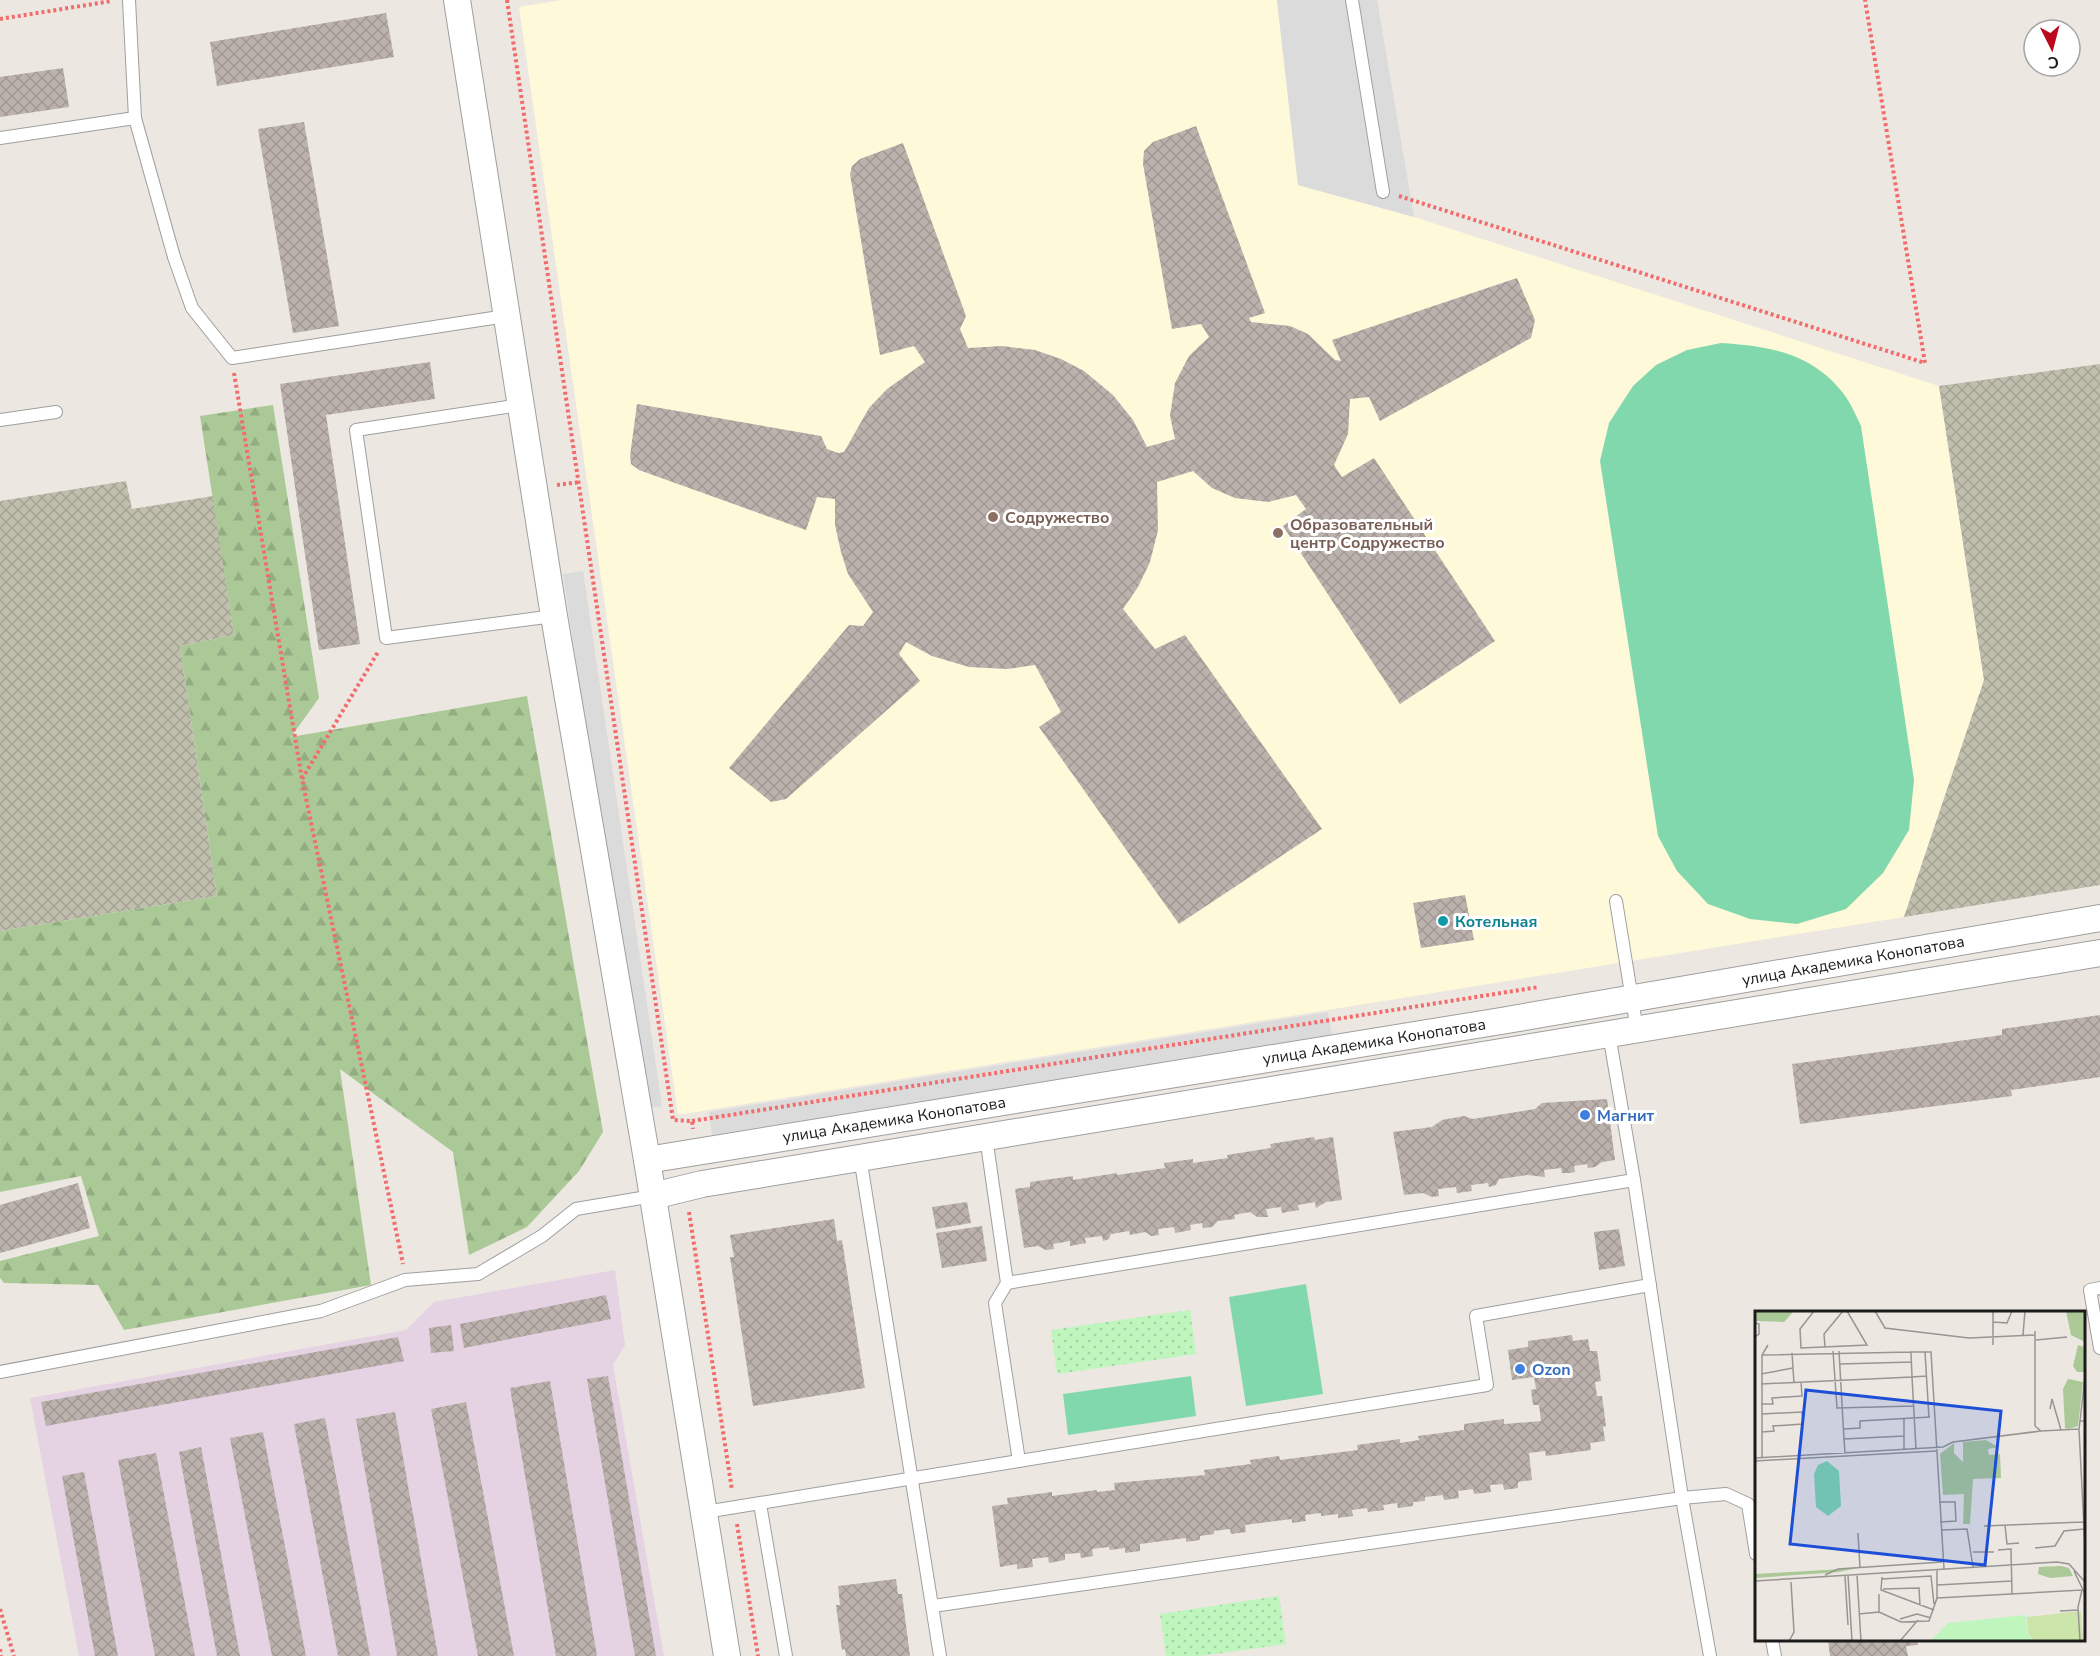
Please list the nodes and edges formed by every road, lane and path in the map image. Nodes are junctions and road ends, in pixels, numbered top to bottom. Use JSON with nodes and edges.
{"nodes":[{"id":1,"x":116,"y":0,"type":"edge"},
{"id":2,"x":129,"y":0,"type":"edge"},
{"id":3,"x":457,"y":0,"type":"edge"},
{"id":4,"x":507,"y":0,"type":"edge"},
{"id":5,"x":1352,"y":0,"type":"edge"},
{"id":6,"x":1865,"y":0,"type":"edge"},
{"id":7,"x":0,"y":19,"type":"edge"},
{"id":8,"x":135,"y":118,"type":"junction"},
{"id":9,"x":0,"y":138,"type":"edge"},
{"id":10,"x":1383,"y":192,"type":"joint"},
{"id":11,"x":506,"y":316,"type":"junction"},
{"id":12,"x":232,"y":358,"type":"junction"},
{"id":13,"x":520,"y":405,"type":"junction"},
{"id":14,"x":56,"y":412,"type":"dead end"},
{"id":15,"x":0,"y":420,"type":"edge"},
{"id":16,"x":554,"y":616,"type":"junction"},
{"id":17,"x":386,"y":638,"type":"junction"},
{"id":18,"x":302,"y":779,"type":"junction"},
{"id":19,"x":1616,"y":901,"type":"dead end"},
{"id":20,"x":2100,"y":918,"type":"edge"},
{"id":21,"x":2100,"y":953,"type":"edge"},
{"id":22,"x":1545,"y":986,"type":"dead end"},
{"id":23,"x":1632,"y":998,"type":"junction"},
{"id":24,"x":1637,"y":1030,"type":"junction"},
{"id":25,"x":1609,"y":1034,"type":"junction"},
{"id":26,"x":692,"y":1120,"type":"junction"},
{"id":27,"x":986,"y":1137,"type":"junction"},
{"id":28,"x":698,"y":1151,"type":"junction"},
{"id":29,"x":860,"y":1157,"type":"junction"},
{"id":30,"x":647,"y":1160,"type":"junction"},
{"id":31,"x":1634,"y":1180,"type":"junction"},
{"id":32,"x":702,"y":1184,"type":"junction"},
{"id":33,"x":653,"y":1196,"type":"junction"},
{"id":34,"x":399,"y":1241,"type":"dead end"},
{"id":35,"x":1007,"y":1283,"type":"junction"},
{"id":36,"x":1650,"y":1285,"type":"junction"},
{"id":37,"x":2100,"y":1288,"type":"edge"},
{"id":38,"x":2100,"y":1348,"type":"edge"},
{"id":39,"x":0,"y":1372,"type":"edge"},
{"id":40,"x":1019,"y":1461,"type":"junction"},
{"id":41,"x":913,"y":1479,"type":"junction"},
{"id":42,"x":1682,"y":1498,"type":"junction"},
{"id":43,"x":760,"y":1504,"type":"junction"},
{"id":44,"x":735,"y":1508,"type":"junction"},
{"id":45,"x":705,"y":1512,"type":"junction"},
{"id":46,"x":1755,"y":1548,"type":"edge"},
{"id":47,"x":933,"y":1606,"type":"junction"},
{"id":48,"x":0,"y":1609,"type":"edge"},
{"id":49,"x":1772,"y":1641,"type":"edge"},
{"id":50,"x":0,"y":1649,"type":"edge"},
{"id":51,"x":1,"y":1656,"type":"edge"},
{"id":52,"x":14,"y":1656,"type":"edge"},
{"id":53,"x":727,"y":1656,"type":"edge"},
{"id":54,"x":758,"y":1656,"type":"edge"},
{"id":55,"x":786,"y":1656,"type":"edge"},
{"id":56,"x":940,"y":1656,"type":"edge"},
{"id":57,"x":1710,"y":1656,"type":"edge"},
{"id":58,"x":1775,"y":1656,"type":"edge"}],
"edges":[{"from":1,"to":7,"type":"path"},
{"from":2,"to":8,"type":"lane"},
{"from":3,"to":11,"type":"street"},
{"from":4,"to":26,"type":"path"},
{"from":5,"to":10,"type":"lane"},
{"from":6,"to":10,"type":"path"},
{"from":8,"to":9,"type":"lane"},
{"from":8,"to":12,"type":"lane"},
{"from":11,"to":12,"type":"lane"},
{"from":11,"to":13,"type":"street"},
{"from":12,"to":18,"type":"path"},
{"from":13,"to":16,"type":"street"},
{"from":13,"to":17,"type":"lane"},
{"from":14,"to":15,"type":"lane"},
{"from":16,"to":17,"type":"lane"},
{"from":16,"to":30,"type":"street"},
{"from":17,"to":18,"type":"path"},
{"from":18,"to":34,"type":"path"},
{"from":19,"to":23,"type":"lane"},
{"from":20,"to":23,"type":"street","name":"улица Академика Конопатова"},
{"from":21,"to":24,"type":"street","name":"улица Академика Конопатова"},
{"from":22,"to":26,"type":"path"},
{"from":23,"to":24,"type":"lane"},
{"from":23,"to":28,"type":"street","name":"улица Академика Конопатова"},
{"from":24,"to":25,"type":"street","name":"улица Академика Конопатова"},
{"from":25,"to":27,"type":"street","name":"улица Академика Конопатова"},
{"from":25,"to":31,"type":"lane"},
{"from":26,"to":28,"type":"path"},
{"from":27,"to":29,"type":"street","name":"улица Академика Конопатова"},
{"from":27,"to":35,"type":"lane"},
{"from":28,"to":30,"type":"street","name":"улица Академика Конопатова"},
{"from":29,"to":32,"type":"street","name":"улица Академика Конопатова"},
{"from":29,"to":41,"type":"lane"},
{"from":30,"to":33,"type":"street"},
{"from":31,"to":35,"type":"lane"},
{"from":31,"to":36,"type":"lane"},
{"from":32,"to":33,"type":"street","name":"улица Академика Конопатова"},
{"from":32,"to":44,"type":"path"},
{"from":33,"to":39,"type":"lane"},
{"from":33,"to":45,"type":"street"},
{"from":35,"to":40,"type":"lane"},
{"from":36,"to":40,"type":"lane"},
{"from":36,"to":42,"type":"lane"},
{"from":37,"to":38,"type":"lane"},
{"from":40,"to":41,"type":"lane"},
{"from":41,"to":43,"type":"lane"},
{"from":41,"to":47,"type":"lane"},
{"from":42,"to":46,"type":"lane"},
{"from":42,"to":47,"type":"lane"},
{"from":42,"to":57,"type":"lane"},
{"from":43,"to":44,"type":"lane"},
{"from":43,"to":55,"type":"lane"},
{"from":44,"to":45,"type":"lane"},
{"from":44,"to":54,"type":"path"},
{"from":45,"to":53,"type":"street"},
{"from":47,"to":56,"type":"lane"},
{"from":48,"to":52,"type":"path"},
{"from":49,"to":58,"type":"lane"},
{"from":50,"to":51,"type":"path"}]}
